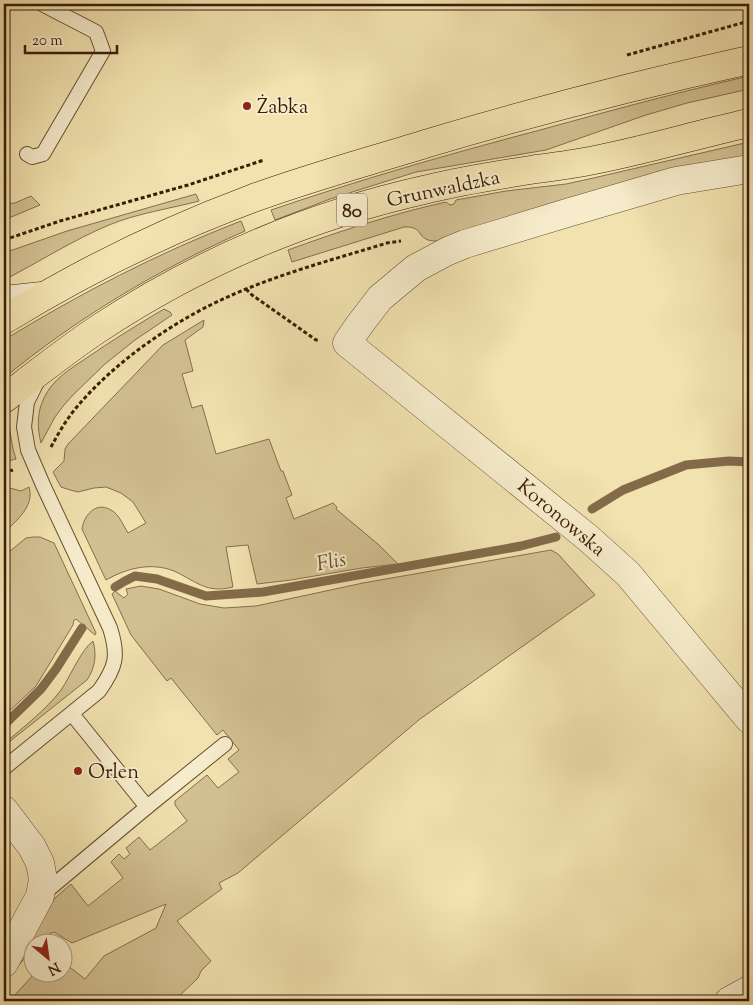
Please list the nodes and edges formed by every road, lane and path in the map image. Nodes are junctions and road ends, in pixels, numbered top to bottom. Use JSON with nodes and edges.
{"nodes":[{"id":1,"x":42,"y":4,"type":"edge"},
{"id":2,"x":749,"y":60,"type":"edge"},
{"id":3,"x":749,"y":123,"type":"edge"},
{"id":4,"x":27,"y":154,"type":"dead end"},
{"id":5,"x":749,"y":169,"type":"edge"},
{"id":6,"x":404,"y":240,"type":"dead end"},
{"id":7,"x":246,"y":289,"type":"junction"},
{"id":8,"x":42,"y":296,"type":"junction"},
{"id":9,"x":4,"y":300,"type":"edge"},
{"id":10,"x":4,"y":320,"type":"edge"},
{"id":11,"x":316,"y":340,"type":"dead end"},
{"id":12,"x":44,"y":368,"type":"junction"},
{"id":13,"x":4,"y":399,"type":"edge"},
{"id":14,"x":50,"y":448,"type":"dead end"},
{"id":15,"x":72,"y":714,"type":"junction"},
{"id":16,"x":749,"y":719,"type":"edge"},
{"id":17,"x":225,"y":744,"type":"dead end"},
{"id":18,"x":4,"y":768,"type":"edge"},
{"id":19,"x":147,"y":807,"type":"junction"},
{"id":20,"x":4,"y":810,"type":"edge"},
{"id":21,"x":40,"y":896,"type":"junction"},
{"id":22,"x":4,"y":963,"type":"edge"},
{"id":23,"x":749,"y":990,"type":"edge"},
{"id":24,"x":729,"y":1001,"type":"edge"}],
"edges":[{"from":1,"to":4,"type":"lane"},
{"from":2,"to":8,"type":"main road","number":"80"},
{"from":3,"to":12,"type":"main road","name":"Grunwaldzka","number":"80"},
{"from":5,"to":16,"type":"street","name":"Koronowska"},
{"from":6,"to":7,"type":"path"},
{"from":7,"to":11,"type":"path"},
{"from":7,"to":14,"type":"path"},
{"from":8,"to":9,"type":"street"},
{"from":8,"to":10,"type":"main road","number":"80"},
{"from":12,"to":13,"type":"main road","name":"Grunwaldzka","number":"80"},
{"from":12,"to":15,"type":"lane"},
{"from":15,"to":18,"type":"lane"},
{"from":15,"to":19,"type":"lane"},
{"from":17,"to":19,"type":"lane"},
{"from":19,"to":21,"type":"lane"},
{"from":20,"to":21,"type":"street"},
{"from":21,"to":22,"type":"street"},
{"from":23,"to":24,"type":"street"}]}
